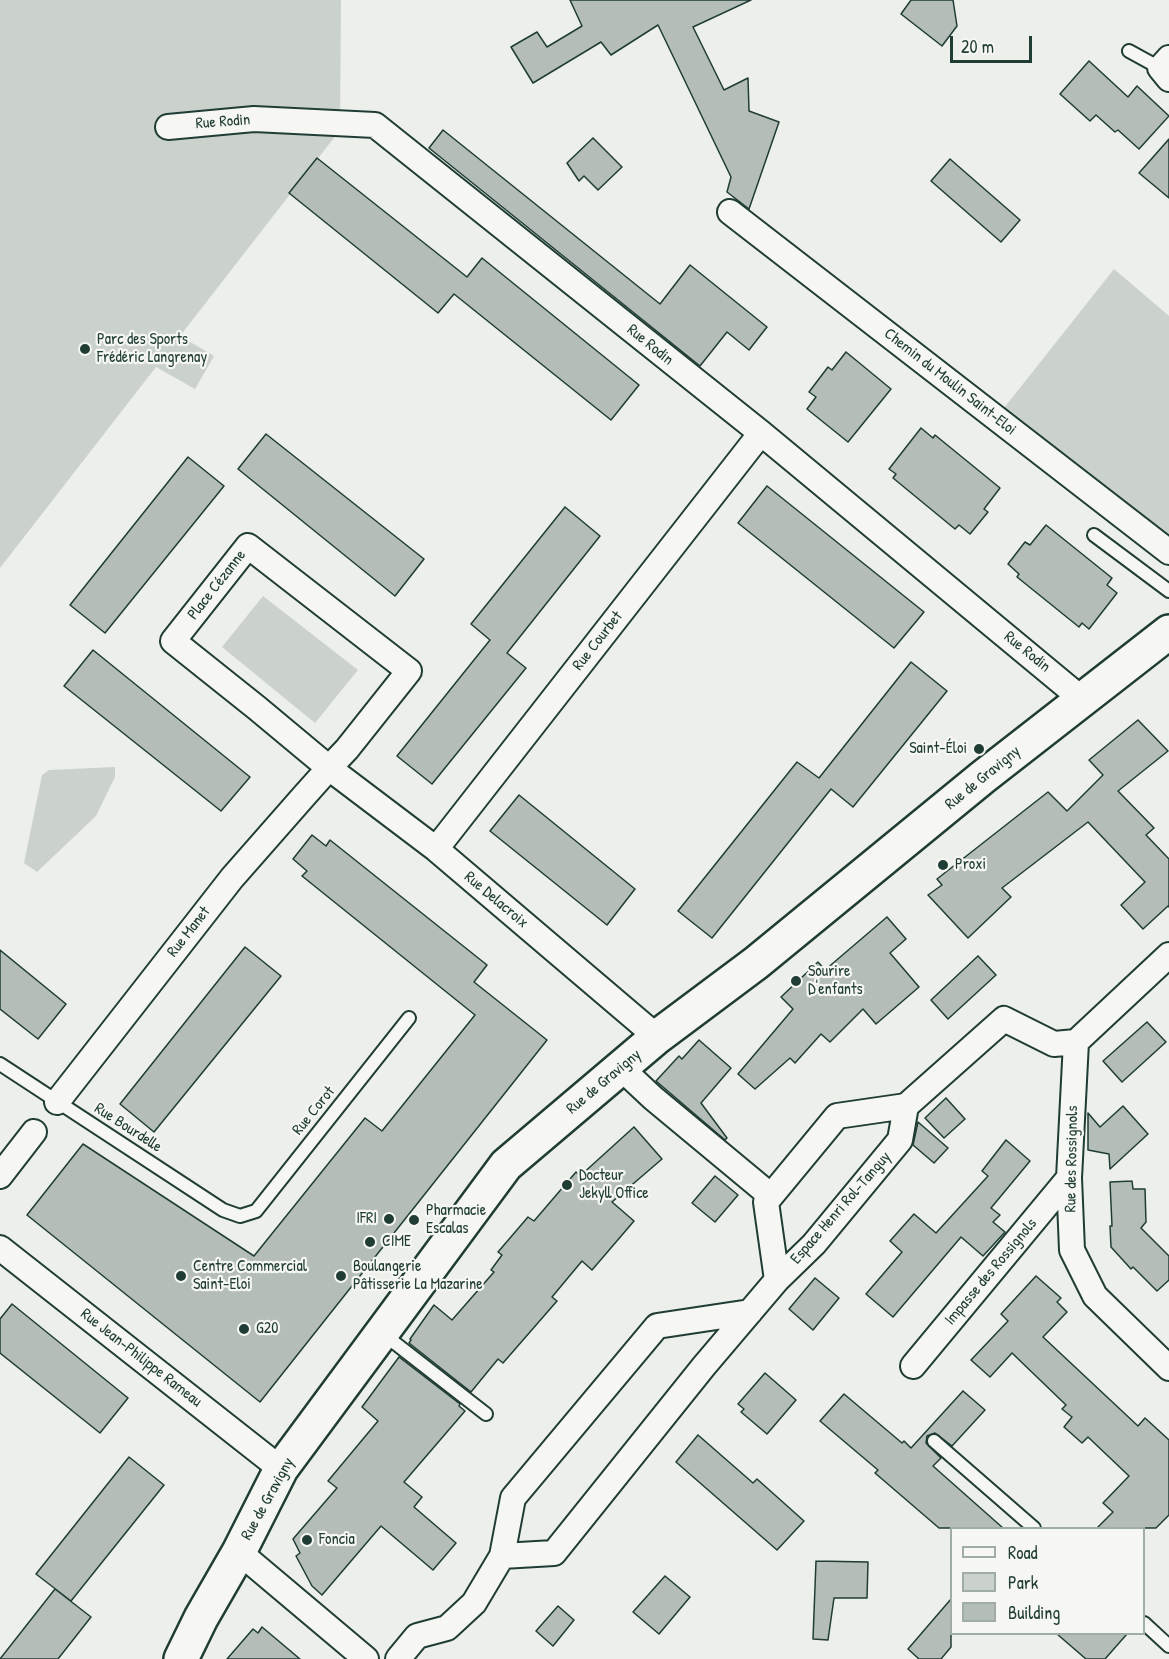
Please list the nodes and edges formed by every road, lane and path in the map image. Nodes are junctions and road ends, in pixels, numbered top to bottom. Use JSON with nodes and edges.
{"nodes":[{"id":1,"x":1129,"y":51,"type":"dead end"},
{"id":2,"x":1166,"y":68,"type":"edge"},
{"id":3,"x":168,"y":127,"type":"dead end"},
{"id":4,"x":730,"y":212,"type":"dead end"},
{"id":5,"x":761,"y":433,"type":"junction"},
{"id":6,"x":1094,"y":535,"type":"dead end"},
{"id":7,"x":1169,"y":552,"type":"edge"},
{"id":8,"x":1169,"y":591,"type":"edge"},
{"id":9,"x":1169,"y":632,"type":"edge"},
{"id":10,"x":1083,"y":700,"type":"junction"},
{"id":11,"x":329,"y":768,"type":"junction"},
{"id":12,"x":436,"y":849,"type":"junction"},
{"id":13,"x":1169,"y":955,"type":"edge"},
{"id":14,"x":409,"y":1018,"type":"dead end"},
{"id":15,"x":657,"y":1037,"type":"junction"},
{"id":16,"x":1076,"y":1042,"type":"junction"},
{"id":17,"x":0,"y":1064,"type":"edge"},
{"id":18,"x":621,"y":1068,"type":"junction"},
{"id":19,"x":57,"y":1102,"type":"junction"},
{"id":20,"x":906,"y":1106,"type":"junction"},
{"id":21,"x":34,"y":1132,"type":"dead end"},
{"id":22,"x":0,"y":1176,"type":"edge"},
{"id":23,"x":1069,"y":1178,"type":"junction"},
{"id":24,"x":771,"y":1196,"type":"junction"},
{"id":25,"x":240,"y":1216,"type":"joint"},
{"id":26,"x":0,"y":1248,"type":"edge"},
{"id":27,"x":777,"y":1280,"type":"junction"},
{"id":28,"x":750,"y":1312,"type":"junction"},
{"id":29,"x":382,"y":1333,"type":"junction"},
{"id":30,"x":913,"y":1366,"type":"dead end"},
{"id":31,"x":1169,"y":1368,"type":"edge"},
{"id":32,"x":486,"y":1414,"type":"dead end"},
{"id":33,"x":934,"y":1441,"type":"dead end"},
{"id":34,"x":281,"y":1469,"type":"junction"},
{"id":35,"x":1033,"y":1527,"type":"edge"},
{"id":36,"x":239,"y":1552,"type":"junction"},
{"id":37,"x":502,"y":1556,"type":"junction"},
{"id":38,"x":1145,"y":1625,"type":"edge"},
{"id":39,"x":1169,"y":1646,"type":"edge"},
{"id":40,"x":181,"y":1659,"type":"edge"},
{"id":41,"x":366,"y":1659,"type":"edge"},
{"id":42,"x":398,"y":1659,"type":"edge"}],
"edges":[{"from":1,"to":2,"type":"lane"},
{"from":3,"to":5,"type":"street","name":"Rue Rodin"},
{"from":4,"to":7,"type":"street","name":"Chemin du Moulin Saint-Eloi"},
{"from":5,"to":10,"type":"street","name":"Rue Rodin"},
{"from":5,"to":12,"type":"street","name":"Rue Courbet"},
{"from":6,"to":8,"type":"lane"},
{"from":9,"to":10,"type":"street","name":"Rue de Gravigny"},
{"from":10,"to":15,"type":"street","name":"Rue de Gravigny"},
{"from":11,"to":11,"type":"street","name":"Place Cézanne"},
{"from":11,"to":12,"type":"street","name":"Rue Delacroix"},
{"from":11,"to":19,"type":"street","name":"Rue Manet"},
{"from":12,"to":15,"type":"street","name":"Rue Delacroix"},
{"from":13,"to":16,"type":"street"},
{"from":14,"to":25,"type":"lane","name":"Rue Corot"},
{"from":15,"to":18,"type":"street","name":"Rue de Gravigny"},
{"from":16,"to":20,"type":"street"},
{"from":16,"to":23,"type":"street","name":"Rue des Rossignols"},
{"from":17,"to":19,"type":"lane","name":"Rue Bourdelle"},
{"from":18,"to":24,"type":"street"},
{"from":18,"to":29,"type":"street","name":"Rue de Gravigny"},
{"from":19,"to":25,"type":"lane","name":"Rue Bourdelle"},
{"from":20,"to":24,"type":"street"},
{"from":20,"to":27,"type":"street","name":"Espace Henri Rol-Tanguy"},
{"from":21,"to":22,"type":"street"},
{"from":23,"to":30,"type":"street","name":"Impasse des Rossignols"},
{"from":23,"to":31,"type":"street","name":"Rue des Rossignols"},
{"from":24,"to":27,"type":"street","name":"Espace Henri Rol-Tanguy"},
{"from":26,"to":34,"type":"street","name":"Rue Jean-Philippe Rameau"},
{"from":27,"to":28,"type":"street","name":"Espace Henri Rol-Tanguy"},
{"from":28,"to":37,"type":"street","name":"Espace Henri Rol-Tanguy"},
{"from":28,"to":37,"type":"street"},
{"from":29,"to":32,"type":"lane"},
{"from":29,"to":34,"type":"street","name":"Rue de Gravigny"},
{"from":33,"to":35,"type":"lane"},
{"from":34,"to":36,"type":"street","name":"Rue de Gravigny"},
{"from":36,"to":40,"type":"street","name":"Rue de Gravigny"},
{"from":36,"to":41,"type":"street"},
{"from":37,"to":42,"type":"street"},
{"from":38,"to":39,"type":"lane"}]}
